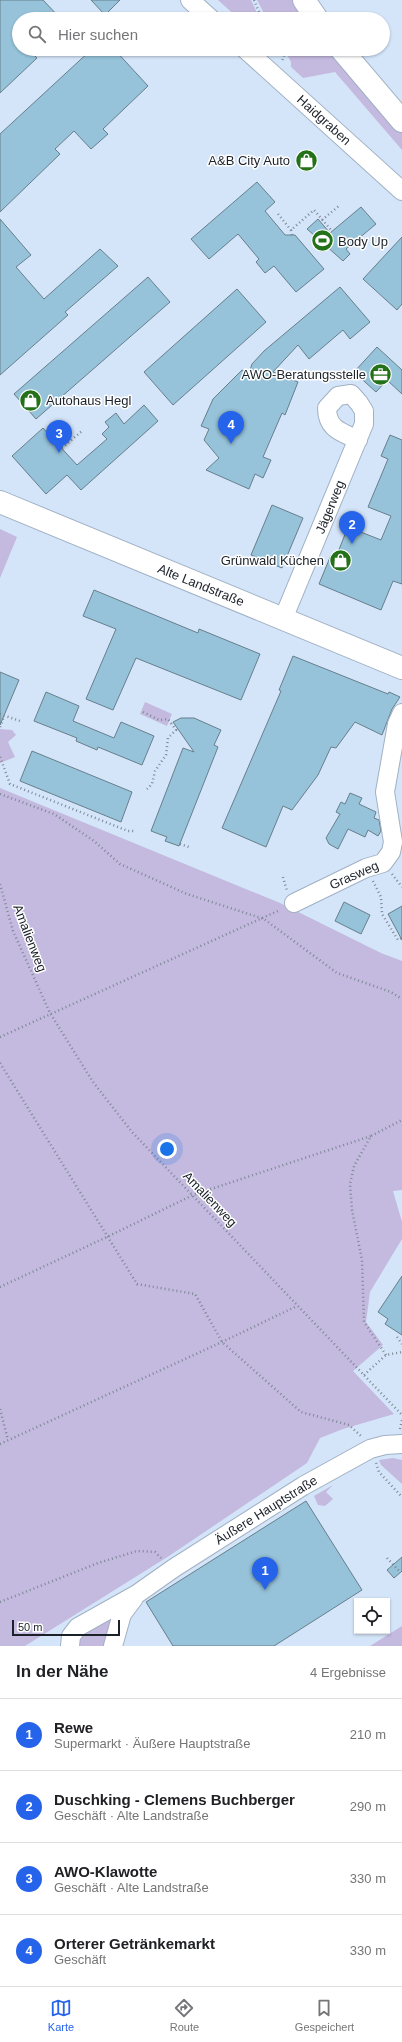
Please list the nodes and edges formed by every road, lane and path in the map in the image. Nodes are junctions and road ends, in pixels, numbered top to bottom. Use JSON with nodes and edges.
{"nodes":[{"id":1,"x":190,"y":0,"type":"edge"},
{"id":2,"x":254,"y":0,"type":"edge"},
{"id":3,"x":304,"y":0,"type":"edge"},
{"id":4,"x":203,"y":12,"type":"edge"},
{"id":5,"x":259,"y":12,"type":"edge"},
{"id":6,"x":312,"y":12,"type":"edge"},
{"id":7,"x":253,"y":56,"type":"edge"},
{"id":8,"x":346,"y":56,"type":"edge"},
{"id":9,"x":402,"y":121,"type":"edge"},
{"id":10,"x":402,"y":191,"type":"edge"},
{"id":11,"x":340,"y":205,"type":"dead end"},
{"id":12,"x":278,"y":214,"type":"dead end"},
{"id":13,"x":322,"y":220,"type":"junction"},
{"id":14,"x":291,"y":230,"type":"junction"},
{"id":15,"x":332,"y":231,"type":"dead end"},
{"id":16,"x":292,"y":235,"type":"dead end"},
{"id":17,"x":82,"y":431,"type":"dead end"},
{"id":18,"x":358,"y":440,"type":"dead end"},
{"id":19,"x":62,"y":448,"type":"dead end"},
{"id":20,"x":0,"y":502,"type":"edge"},
{"id":21,"x":283,"y":619,"type":"junction"},
{"id":22,"x":402,"y":668,"type":"edge"},
{"id":23,"x":143,"y":712,"type":"dead end"},
{"id":24,"x":402,"y":713,"type":"edge"},
{"id":25,"x":0,"y":714,"type":"edge"},
{"id":26,"x":4,"y":716,"type":"junction"},
{"id":27,"x":20,"y":721,"type":"dead end"},
{"id":28,"x":0,"y":728,"type":"edge"},
{"id":29,"x":0,"y":757,"type":"edge"},
{"id":30,"x":147,"y":789,"type":"dead end"},
{"id":31,"x":0,"y":794,"type":"edge"},
{"id":32,"x":136,"y":831,"type":"dead end"},
{"id":33,"x":180,"y":844,"type":"dead end"},
{"id":34,"x":189,"y":847,"type":"dead end"},
{"id":35,"x":366,"y":868,"type":"junction"},
{"id":36,"x":0,"y":884,"type":"edge"},
{"id":37,"x":294,"y":903,"type":"joint"},
{"id":38,"x":264,"y":919,"type":"junction"},
{"id":39,"x":402,"y":938,"type":"edge"},
{"id":40,"x":402,"y":999,"type":"edge"},
{"id":41,"x":50,"y":1012,"type":"junction"},
{"id":42,"x":0,"y":1037,"type":"edge"},
{"id":43,"x":0,"y":1063,"type":"edge"},
{"id":44,"x":402,"y":1120,"type":"edge"},
{"id":45,"x":371,"y":1136,"type":"junction"},
{"id":46,"x":193,"y":1195,"type":"junction"},
{"id":47,"x":110,"y":1236,"type":"junction"},
{"id":48,"x":0,"y":1287,"type":"edge"},
{"id":49,"x":297,"y":1306,"type":"junction"},
{"id":50,"x":397,"y":1337,"type":"dead end"},
{"id":51,"x":222,"y":1342,"type":"junction"},
{"id":52,"x":402,"y":1344,"type":"edge"},
{"id":53,"x":402,"y":1352,"type":"edge"},
{"id":54,"x":386,"y":1355,"type":"junction"},
{"id":55,"x":364,"y":1375,"type":"junction"},
{"id":56,"x":0,"y":1409,"type":"edge"},
{"id":57,"x":402,"y":1415,"type":"edge"},
{"id":58,"x":8,"y":1440,"type":"junction"},
{"id":59,"x":0,"y":1444,"type":"edge"},
{"id":60,"x":402,"y":1444,"type":"edge"},
{"id":61,"x":370,"y":1449,"type":"junction"},
{"id":62,"x":402,"y":1497,"type":"edge"},
{"id":63,"x":388,"y":1558,"type":"dead end"},
{"id":64,"x":174,"y":1568,"type":"junction"},
{"id":65,"x":400,"y":1572,"type":"dead end"},
{"id":66,"x":137,"y":1594,"type":"junction"},
{"id":67,"x":0,"y":1602,"type":"edge"},
{"id":68,"x":70,"y":1646,"type":"edge"},
{"id":69,"x":113,"y":1646,"type":"edge"}],
"edges":[{"from":1,"to":4,"type":"street"},
{"from":2,"to":5,"type":"path"},
{"from":3,"to":6,"type":"main road"},
{"from":7,"to":10,"type":"street","name":"Haidgraben"},
{"from":8,"to":9,"type":"main road"},
{"from":11,"to":13,"type":"path"},
{"from":12,"to":14,"type":"path"},
{"from":13,"to":14,"type":"path"},
{"from":13,"to":15,"type":"path"},
{"from":14,"to":16,"type":"path"},
{"from":17,"to":19,"type":"path"},
{"from":18,"to":21,"type":"street","name":"Jägerweg"},
{"from":20,"to":21,"type":"main road","name":"Alte Landstraße"},
{"from":21,"to":22,"type":"main road","name":"Alte Landstraße"},
{"from":23,"to":30,"type":"path"},
{"from":24,"to":35,"type":"street","name":"Grasweg"},
{"from":25,"to":26,"type":"path"},
{"from":26,"to":27,"type":"path"},
{"from":26,"to":28,"type":"path"},
{"from":29,"to":32,"type":"path"},
{"from":31,"to":38,"type":"path"},
{"from":33,"to":34,"type":"path"},
{"from":35,"to":37,"type":"street","name":"Grasweg"},
{"from":35,"to":39,"type":"path"},
{"from":36,"to":41,"type":"path","name":"Amalienweg"},
{"from":37,"to":38,"type":"path"},
{"from":38,"to":40,"type":"path"},
{"from":38,"to":41,"type":"path"},
{"from":41,"to":42,"type":"path"},
{"from":41,"to":46,"type":"path","name":"Amalienweg"},
{"from":43,"to":47,"type":"path"},
{"from":44,"to":45,"type":"path"},
{"from":45,"to":46,"type":"path"},
{"from":45,"to":54,"type":"path"},
{"from":46,"to":47,"type":"path"},
{"from":46,"to":49,"type":"path","name":"Amalienweg"},
{"from":47,"to":48,"type":"path"},
{"from":47,"to":51,"type":"path"},
{"from":49,"to":51,"type":"path"},
{"from":49,"to":55,"type":"path","name":"Amalienweg"},
{"from":50,"to":52,"type":"path"},
{"from":51,"to":58,"type":"path"},
{"from":51,"to":61,"type":"path"},
{"from":53,"to":54,"type":"path"},
{"from":54,"to":55,"type":"path"},
{"from":55,"to":57,"type":"path","name":"Amalienweg"},
{"from":56,"to":58,"type":"path"},
{"from":58,"to":59,"type":"path"},
{"from":60,"to":61,"type":"street","name":"Äußere Hauptstraße"},
{"from":61,"to":62,"type":"path"},
{"from":61,"to":64,"type":"street","name":"Äußere Hauptstraße"},
{"from":63,"to":65,"type":"path"},
{"from":64,"to":66,"type":"street","name":"Äußere Hauptstraße"},
{"from":64,"to":67,"type":"path"},
{"from":66,"to":68,"type":"street","name":"Äußere Hauptstraße"},
{"from":66,"to":69,"type":"street","name":"Äußere Hauptstraße"}]}
